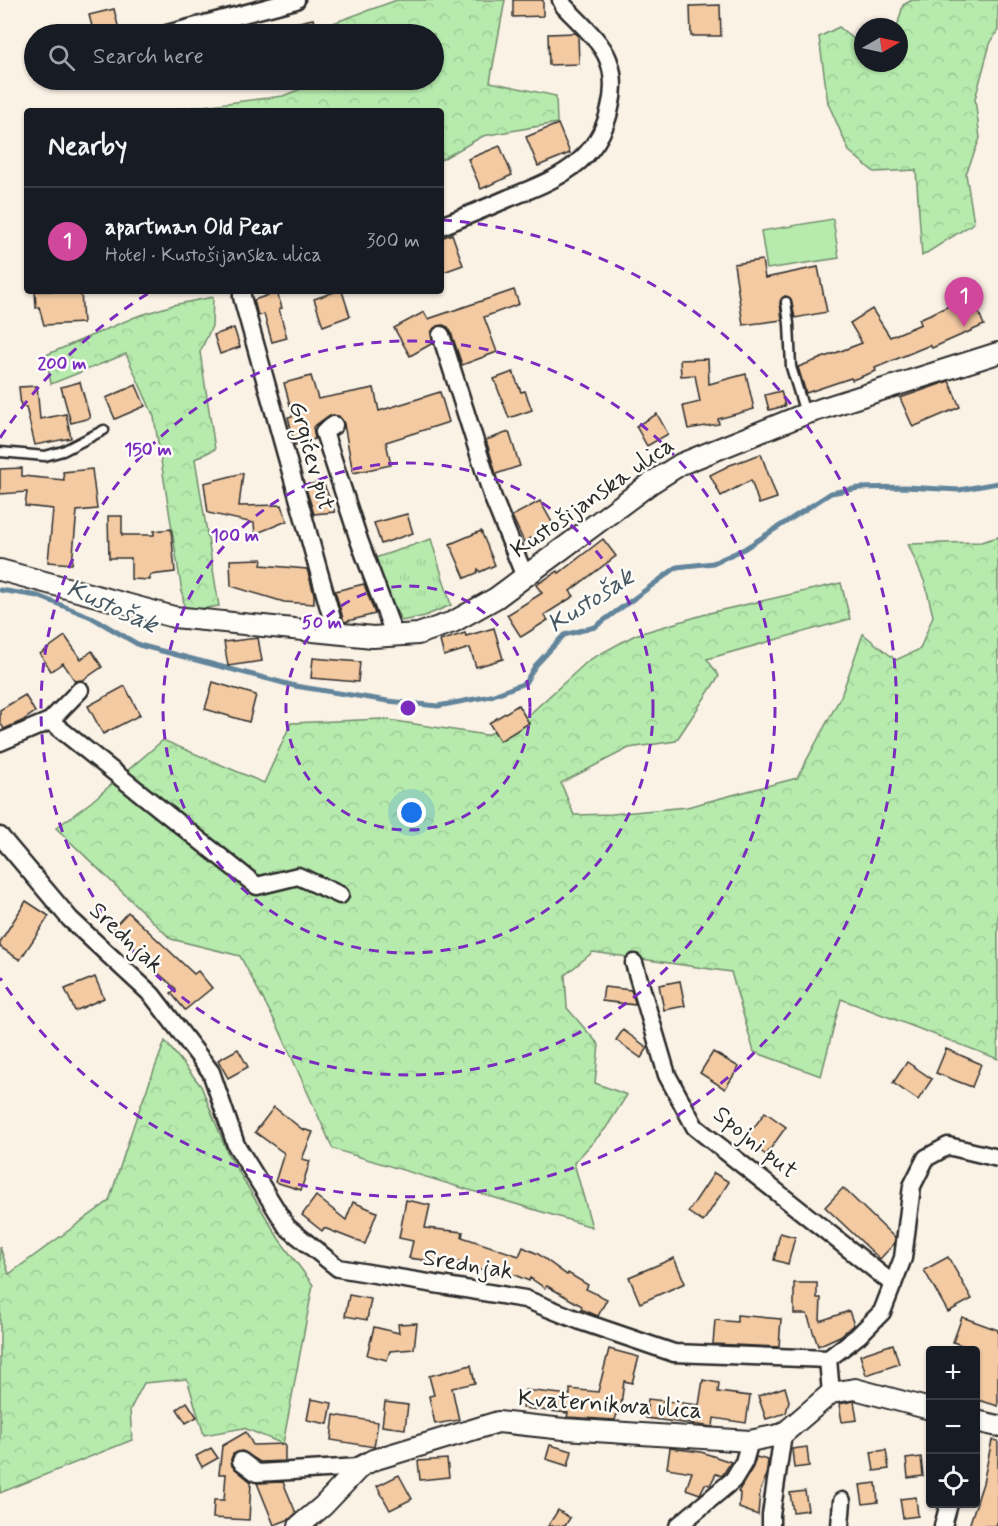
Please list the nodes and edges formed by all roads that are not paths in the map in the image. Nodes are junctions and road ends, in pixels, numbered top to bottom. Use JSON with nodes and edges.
{"nodes":[{"id":1,"x":296,"y":0,"type":"edge"},
{"id":2,"x":561,"y":0,"type":"edge"},
{"id":3,"x":205,"y":24,"type":"edge"},
{"id":4,"x":444,"y":225,"type":"edge"},
{"id":5,"x":242,"y":294,"type":"edge"},
{"id":6,"x":786,"y":302,"type":"dead end"},
{"id":7,"x":441,"y":335,"type":"dead end"},
{"id":8,"x":998,"y":353,"type":"edge"},
{"id":9,"x":805,"y":414,"type":"junction"},
{"id":10,"x":334,"y":426,"type":"dead end"},
{"id":11,"x":104,"y":430,"type":"dead end"},
{"id":12,"x":0,"y":452,"type":"edge"},
{"id":13,"x":0,"y":570,"type":"edge"},
{"id":14,"x":525,"y":577,"type":"junction"},
{"id":15,"x":336,"y":633,"type":"junction"},
{"id":16,"x":394,"y":637,"type":"junction"},
{"id":17,"x":80,"y":690,"type":"dead end"},
{"id":18,"x":50,"y":721,"type":"junction"},
{"id":19,"x":0,"y":742,"type":"edge"},
{"id":20,"x":0,"y":836,"type":"edge"},
{"id":21,"x":340,"y":895,"type":"dead end"},
{"id":22,"x":634,"y":963,"type":"dead end"},
{"id":23,"x":998,"y":1158,"type":"edge"},
{"id":24,"x":893,"y":1284,"type":"junction"},
{"id":25,"x":828,"y":1359,"type":"junction"},
{"id":26,"x":831,"y":1393,"type":"junction"},
{"id":27,"x":926,"y":1408,"type":"edge"},
{"id":28,"x":980,"y":1422,"type":"edge"},
{"id":29,"x":998,"y":1426,"type":"edge"},
{"id":30,"x":783,"y":1434,"type":"junction"},
{"id":31,"x":750,"y":1441,"type":"junction"},
{"id":32,"x":241,"y":1461,"type":"dead end"},
{"id":33,"x":360,"y":1467,"type":"junction"},
{"id":34,"x":842,"y":1501,"type":"dead end"},
{"id":35,"x":949,"y":1508,"type":"edge"},
{"id":36,"x":299,"y":1526,"type":"edge"},
{"id":37,"x":678,"y":1526,"type":"edge"},
{"id":38,"x":771,"y":1526,"type":"edge"},
{"id":39,"x":840,"y":1526,"type":"edge"},
{"id":40,"x":944,"y":1526,"type":"edge"}],
"edges":[{"from":1,"to":3,"type":"street"},
{"from":2,"to":4,"type":"street"},
{"from":5,"to":15,"type":"street","name":"Grgićev put"},
{"from":6,"to":9,"type":"lane"},
{"from":7,"to":14,"type":"street"},
{"from":8,"to":9,"type":"street","name":"Kustošijanska ulica"},
{"from":9,"to":14,"type":"street","name":"Kustošijanska ulica"},
{"from":10,"to":16,"type":"street"},
{"from":11,"to":12,"type":"lane"},
{"from":13,"to":15,"type":"street","name":"Kustošijanska ulica"},
{"from":14,"to":16,"type":"street","name":"Kustošijanska ulica"},
{"from":15,"to":16,"type":"street","name":"Kustošijanska ulica"},
{"from":17,"to":18,"type":"street"},
{"from":18,"to":19,"type":"street"},
{"from":18,"to":21,"type":"street"},
{"from":20,"to":25,"type":"street","name":"Srednjak"},
{"from":22,"to":24,"type":"street","name":"Spojni put"},
{"from":23,"to":24,"type":"street"},
{"from":24,"to":25,"type":"street"},
{"from":25,"to":26,"type":"street"},
{"from":26,"to":27,"type":"street"},
{"from":26,"to":30,"type":"street","name":"Kvaternikova ulica"},
{"from":28,"to":29,"type":"street"},
{"from":30,"to":31,"type":"street","name":"Kvaternikova ulica"},
{"from":30,"to":38,"type":"street"},
{"from":31,"to":33,"type":"street","name":"Kvaternikova ulica"},
{"from":31,"to":37,"type":"street"},
{"from":32,"to":33,"type":"street"},
{"from":33,"to":36,"type":"street","name":"Kvaternikova ulica"},
{"from":34,"to":39,"type":"street"},
{"from":35,"to":40,"type":"street"}]}
